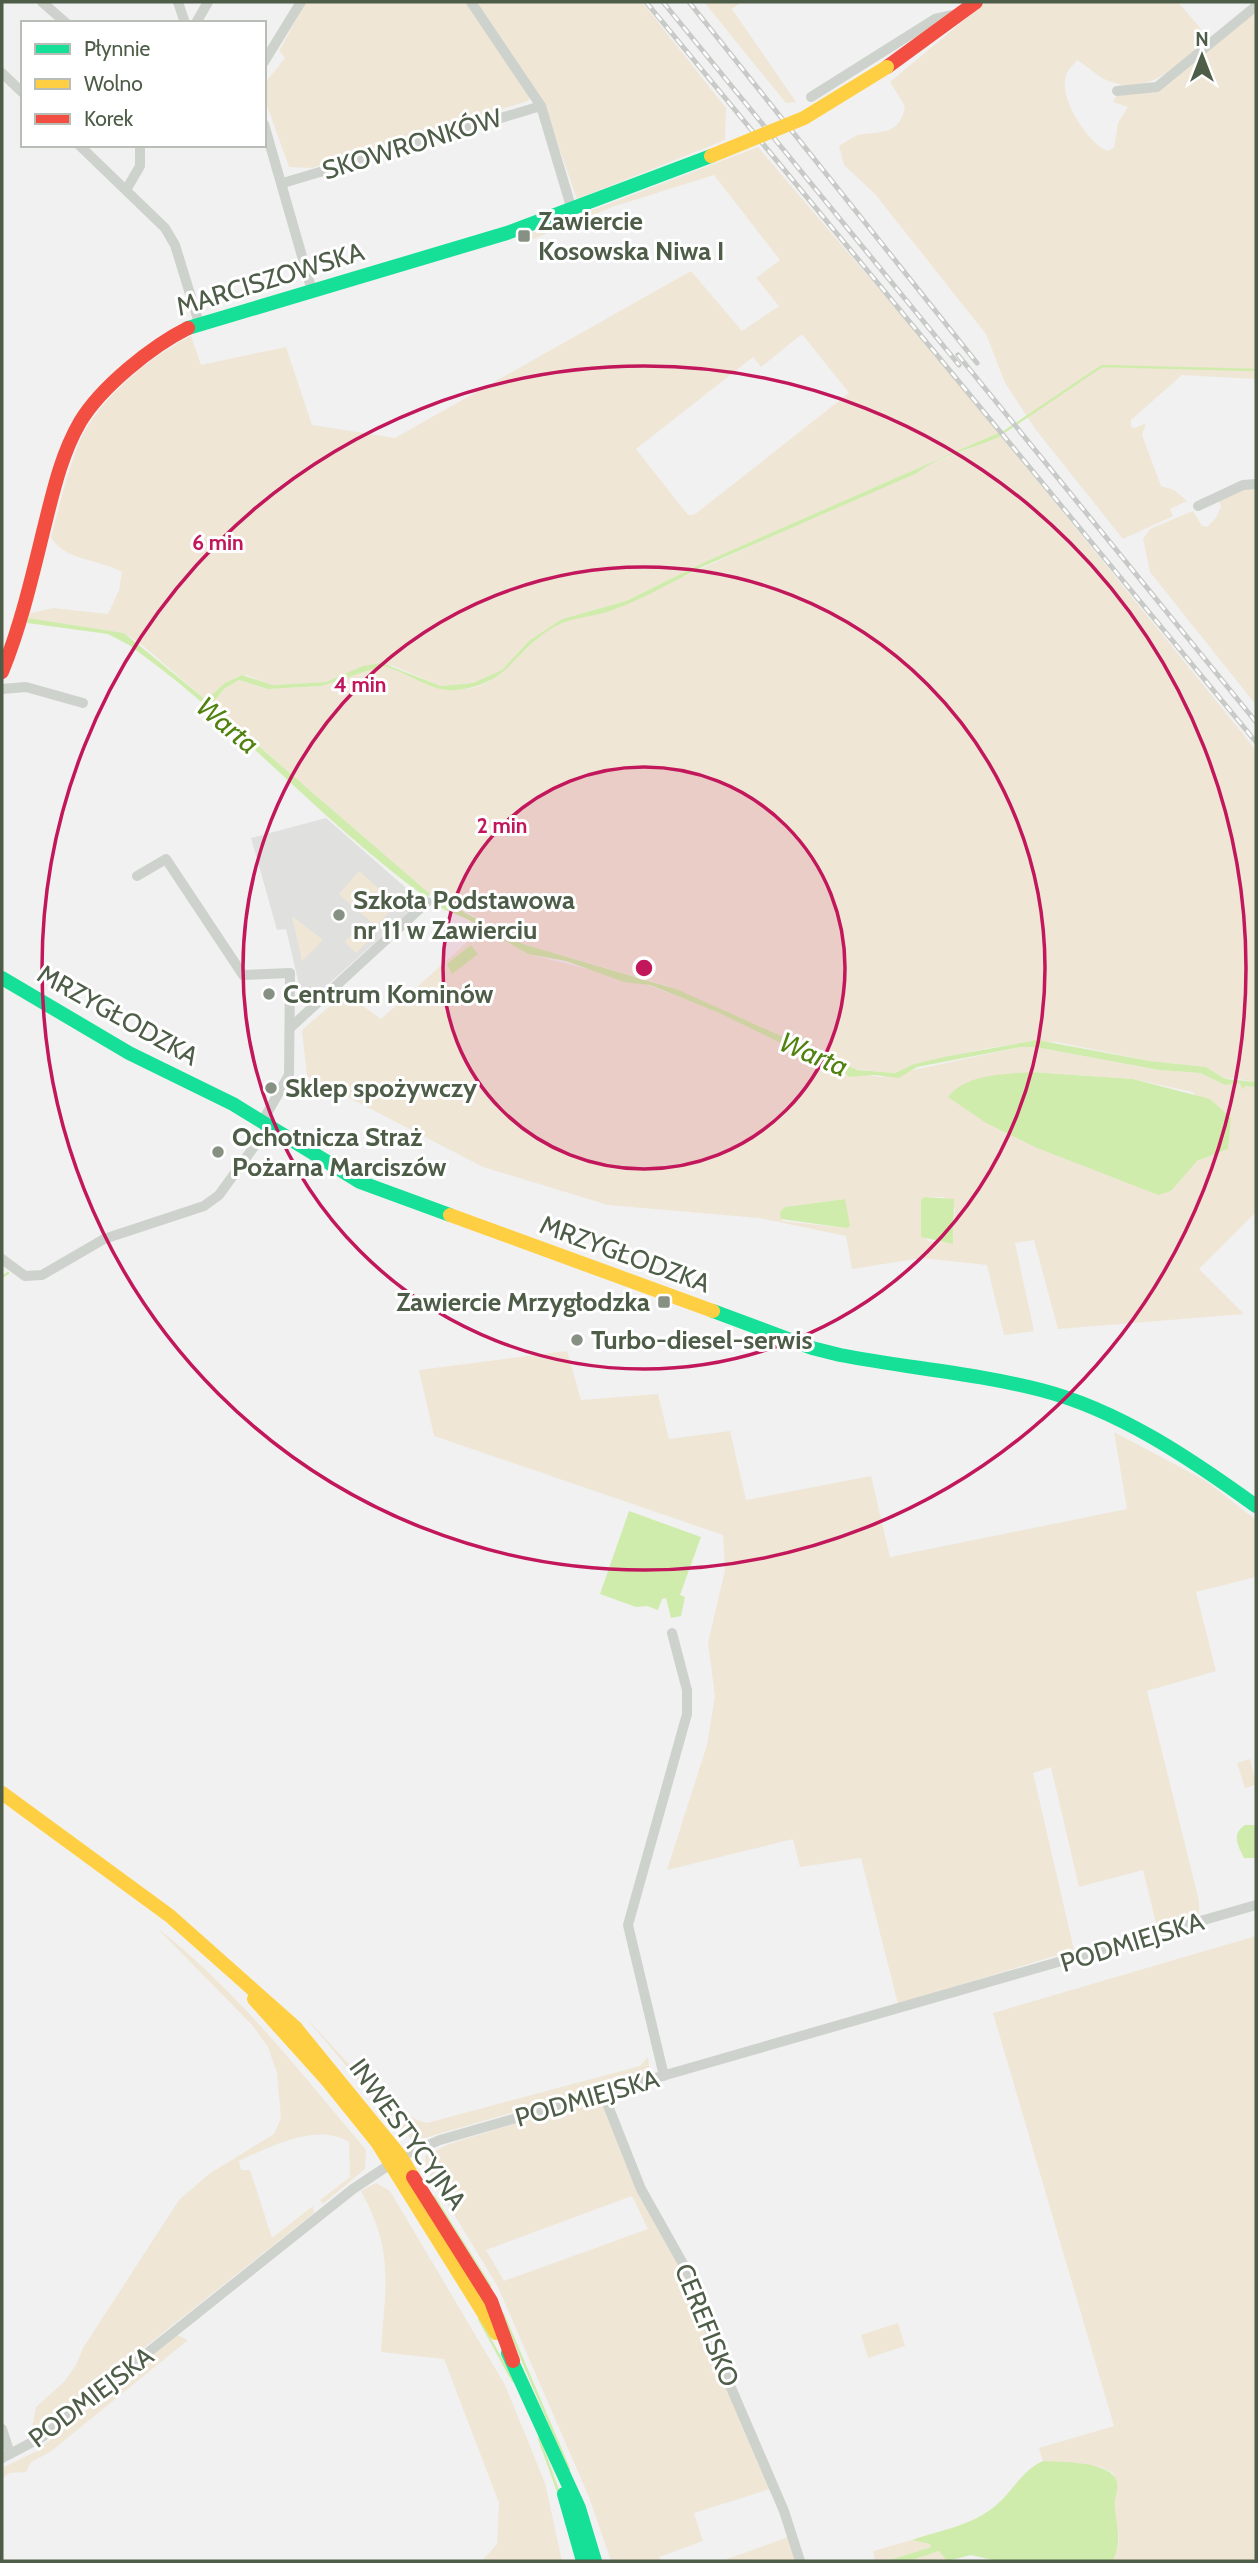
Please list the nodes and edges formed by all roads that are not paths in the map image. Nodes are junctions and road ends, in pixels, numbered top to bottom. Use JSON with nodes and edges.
{"nodes":[{"id":1,"x":43,"y":2,"type":"edge"},
{"id":2,"x":178,"y":2,"type":"edge"},
{"id":3,"x":208,"y":2,"type":"edge"},
{"id":4,"x":301,"y":2,"type":"edge"},
{"id":5,"x":471,"y":2,"type":"edge"},
{"id":6,"x":976,"y":2,"type":"edge"},
{"id":7,"x":1256,"y":6,"type":"edge"},
{"id":8,"x":961,"y":13,"type":"junction"},
{"id":9,"x":64,"y":21,"type":"edge"},
{"id":10,"x":184,"y":21,"type":"edge"},
{"id":11,"x":196,"y":21,"type":"edge"},
{"id":12,"x":266,"y":59,"type":"edge"},
{"id":13,"x":2,"y":73,"type":"edge"},
{"id":14,"x":21,"y":91,"type":"edge"},
{"id":15,"x":1117,"y":91,"type":"dead end"},
{"id":16,"x":811,"y":97,"type":"dead end"},
{"id":17,"x":541,"y":106,"type":"junction"},
{"id":18,"x":266,"y":130,"type":"edge"},
{"id":19,"x":81,"y":147,"type":"edge"},
{"id":20,"x":140,"y":147,"type":"edge"},
{"id":21,"x":283,"y":183,"type":"junction"},
{"id":22,"x":126,"y":190,"type":"junction"},
{"id":23,"x":572,"y":210,"type":"junction"},
{"id":24,"x":312,"y":291,"type":"junction"},
{"id":25,"x":199,"y":323,"type":"junction"},
{"id":26,"x":1256,"y":484,"type":"edge"},
{"id":27,"x":1198,"y":506,"type":"dead end"},
{"id":28,"x":2,"y":672,"type":"edge"},
{"id":29,"x":2,"y":689,"type":"edge"},
{"id":30,"x":83,"y":703,"type":"dead end"},
{"id":31,"x":137,"y":876,"type":"dead end"},
{"id":32,"x":427,"y":902,"type":"dead end"},
{"id":33,"x":2,"y":978,"type":"edge"},
{"id":34,"x":290,"y":1030,"type":"junction"},
{"id":35,"x":266,"y":1124,"type":"junction"},
{"id":36,"x":2,"y":1259,"type":"edge"},
{"id":37,"x":1256,"y":1506,"type":"edge"},
{"id":38,"x":672,"y":1633,"type":"dead end"},
{"id":39,"x":2,"y":1793,"type":"edge"},
{"id":40,"x":1256,"y":1905,"type":"edge"},
{"id":41,"x":664,"y":2076,"type":"junction"},
{"id":42,"x":603,"y":2093,"type":"junction"},
{"id":43,"x":396,"y":2161,"type":"junction"},
{"id":44,"x":2,"y":2430,"type":"edge"},
{"id":45,"x":552,"y":2449,"type":"junction"},
{"id":46,"x":6,"y":2456,"type":"edge"},
{"id":47,"x":583,"y":2561,"type":"edge"},
{"id":48,"x":595,"y":2561,"type":"edge"},
{"id":49,"x":800,"y":2561,"type":"edge"}],
"edges":[{"from":1,"to":9,"type":"street"},
{"from":2,"to":10,"type":"street"},
{"from":3,"to":11,"type":"street"},
{"from":4,"to":12,"type":"street"},
{"from":5,"to":17,"type":"street"},
{"from":6,"to":8,"type":"street","name":"MARCISZOWSKA"},
{"from":7,"to":15,"type":"street"},
{"from":8,"to":16,"type":"street"},
{"from":8,"to":23,"type":"street","name":"MARCISZOWSKA","bridge":true},
{"from":13,"to":14,"type":"street"},
{"from":17,"to":21,"type":"street","name":"SKOWRONKÓW"},
{"from":17,"to":23,"type":"street"},
{"from":18,"to":21,"type":"street"},
{"from":19,"to":22,"type":"street"},
{"from":20,"to":22,"type":"street"},
{"from":21,"to":24,"type":"street"},
{"from":22,"to":25,"type":"street"},
{"from":23,"to":24,"type":"street","name":"MARCISZOWSKA"},
{"from":24,"to":25,"type":"street","name":"MARCISZOWSKA"},
{"from":25,"to":28,"type":"street","name":"MARCISZOWSKA"},
{"from":26,"to":27,"type":"street"},
{"from":29,"to":30,"type":"street"},
{"from":31,"to":34,"type":"street"},
{"from":32,"to":34,"type":"street"},
{"from":33,"to":35,"type":"street","name":"MRZYGŁODZKA"},
{"from":34,"to":35,"type":"street"},
{"from":35,"to":36,"type":"street"},
{"from":35,"to":37,"type":"street","name":"MRZYGŁODZKA"},
{"from":38,"to":41,"type":"street"},
{"from":39,"to":43,"type":"street","name":"INWESTYCYJNA"},
{"from":40,"to":41,"type":"street","name":"PODMIEJSKA"},
{"from":41,"to":42,"type":"street","name":"PODMIEJSKA"},
{"from":42,"to":43,"type":"street","name":"PODMIEJSKA"},
{"from":42,"to":49,"type":"street","name":"CEREFISKO"},
{"from":43,"to":45,"type":"street","name":"INWESTYCYJNA"},
{"from":43,"to":46,"type":"street","name":"PODMIEJSKA"},
{"from":44,"to":46,"type":"street"},
{"from":45,"to":47,"type":"street","name":"INWESTYCYJNA"},
{"from":45,"to":48,"type":"street","name":"INWESTYCYJNA"}]}
